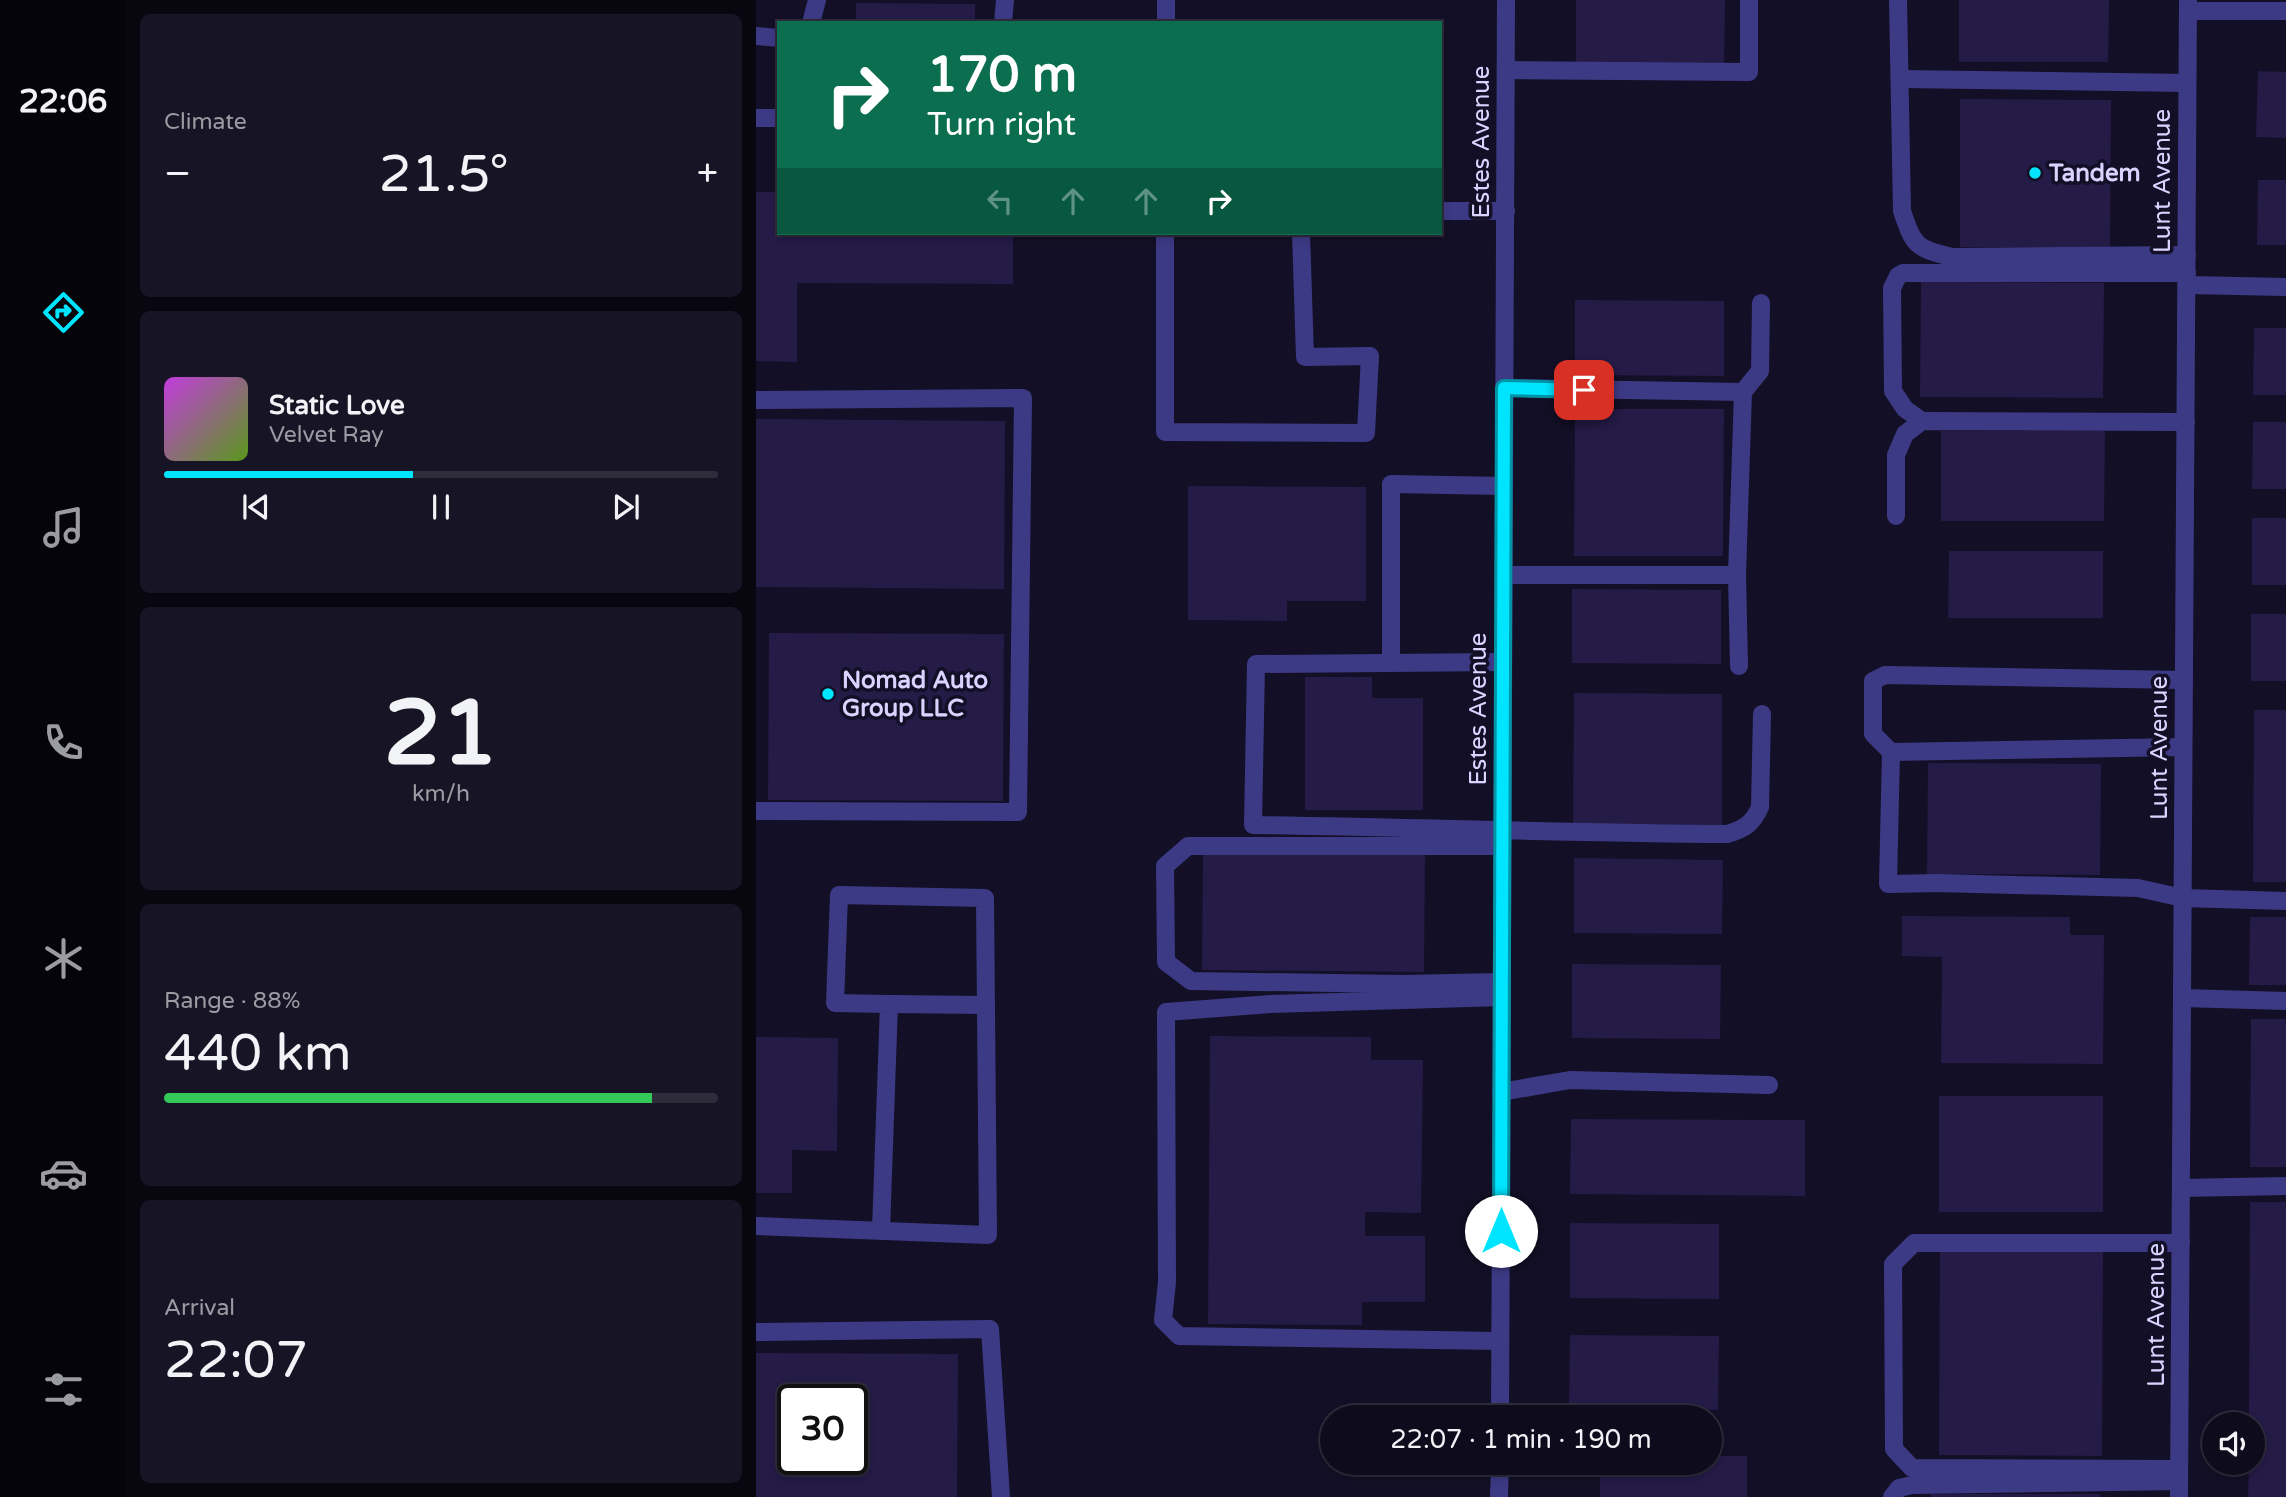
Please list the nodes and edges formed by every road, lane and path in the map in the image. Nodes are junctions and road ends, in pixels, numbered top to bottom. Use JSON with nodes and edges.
{"nodes":[{"id":1,"x":817,"y":0,"type":"edge"},
{"id":2,"x":1005,"y":0,"type":"edge"},
{"id":3,"x":1166,"y":0,"type":"edge"},
{"id":4,"x":1506,"y":0,"type":"edge"},
{"id":5,"x":1749,"y":0,"type":"edge"},
{"id":6,"x":1898,"y":0,"type":"edge"},
{"id":7,"x":2188,"y":6,"type":"edge"},
{"id":8,"x":2286,"y":11,"type":"edge"},
{"id":9,"x":812,"y":21,"type":"edge"},
{"id":10,"x":1003,"y":21,"type":"edge"},
{"id":11,"x":1166,"y":21,"type":"edge"},
{"id":12,"x":756,"y":36,"type":"edge"},
{"id":13,"x":777,"y":38,"type":"edge"},
{"id":14,"x":1506,"y":70,"type":"junction"},
{"id":15,"x":1900,"y":79,"type":"junction"},
{"id":16,"x":2188,"y":83,"type":"junction"},
{"id":17,"x":756,"y":118,"type":"edge"},
{"id":18,"x":777,"y":118,"type":"edge"},
{"id":19,"x":1442,"y":211,"type":"edge"},
{"id":20,"x":1506,"y":211,"type":"junction"},
{"id":21,"x":1165,"y":235,"type":"edge"},
{"id":22,"x":1301,"y":235,"type":"edge"},
{"id":23,"x":2186,"y":255,"type":"junction"},
{"id":24,"x":2187,"y":279,"type":"junction"},
{"id":25,"x":2286,"y":287,"type":"edge"},
{"id":26,"x":1761,"y":303,"type":"dead end"},
{"id":27,"x":1504,"y":388,"type":"junction"},
{"id":28,"x":1743,"y":392,"type":"junction"},
{"id":29,"x":756,"y":400,"type":"edge"},
{"id":30,"x":1922,"y":421,"type":"junction"},
{"id":31,"x":2186,"y":422,"type":"junction"},
{"id":32,"x":1504,"y":486,"type":"junction"},
{"id":33,"x":1896,"y":516,"type":"dead end"},
{"id":34,"x":1504,"y":575,"type":"junction"},
{"id":35,"x":1737,"y":575,"type":"junction"},
{"id":36,"x":1503,"y":662,"type":"junction"},
{"id":37,"x":1391,"y":663,"type":"junction"},
{"id":38,"x":1739,"y":666,"type":"dead end"},
{"id":39,"x":2184,"y":680,"type":"junction"},
{"id":40,"x":1762,"y":714,"type":"dead end"},
{"id":41,"x":2183,"y":747,"type":"junction"},
{"id":42,"x":1891,"y":752,"type":"junction"},
{"id":43,"x":756,"y":811,"type":"edge"},
{"id":44,"x":1502,"y":837,"type":"junction"},
{"id":45,"x":2183,"y":898,"type":"junction"},
{"id":46,"x":2286,"y":901,"type":"edge"},
{"id":47,"x":1502,"y":989,"type":"junction"},
{"id":48,"x":2183,"y":998,"type":"junction"},
{"id":49,"x":2286,"y":1001,"type":"edge"},
{"id":50,"x":888,"y":1004,"type":"junction"},
{"id":51,"x":985,"y":1005,"type":"junction"},
{"id":52,"x":1769,"y":1085,"type":"dead end"},
{"id":53,"x":1501,"y":1093,"type":"junction"},
{"id":54,"x":2286,"y":1186,"type":"edge"},
{"id":55,"x":2181,"y":1188,"type":"junction"},
{"id":56,"x":756,"y":1226,"type":"edge"},
{"id":57,"x":881,"y":1230,"type":"junction"},
{"id":58,"x":2181,"y":1243,"type":"junction"},
{"id":59,"x":756,"y":1332,"type":"edge"},
{"id":60,"x":1500,"y":1341,"type":"junction"},
{"id":61,"x":1500,"y":1405,"type":"edge"},
{"id":62,"x":1500,"y":1475,"type":"edge"},
{"id":63,"x":2179,"y":1482,"type":"edge"},
{"id":64,"x":1001,"y":1497,"type":"edge"},
{"id":65,"x":1499,"y":1497,"type":"edge"},
{"id":66,"x":1892,"y":1497,"type":"edge"}],
"edges":[{"from":1,"to":9,"type":"street"},
{"from":2,"to":10,"type":"street"},
{"from":3,"to":11,"type":"street"},
{"from":4,"to":14,"type":"street","name":"Estes Avenue"},
{"from":5,"to":14,"type":"street"},
{"from":6,"to":15,"type":"street"},
{"from":7,"to":8,"type":"street"},
{"from":7,"to":16,"type":"street","name":"Lunt Avenue"},
{"from":12,"to":13,"type":"street"},
{"from":14,"to":20,"type":"street","name":"Estes Avenue"},
{"from":15,"to":16,"type":"street"},
{"from":15,"to":23,"type":"street"},
{"from":16,"to":23,"type":"street","name":"Lunt Avenue"},
{"from":17,"to":18,"type":"street"},
{"from":19,"to":20,"type":"street"},
{"from":20,"to":27,"type":"street","name":"Estes Avenue"},
{"from":21,"to":22,"type":"street"},
{"from":23,"to":24,"type":"street","name":"Lunt Avenue"},
{"from":24,"to":25,"type":"street"},
{"from":24,"to":30,"type":"street"},
{"from":24,"to":31,"type":"street","name":"Lunt Avenue"},
{"from":26,"to":28,"type":"street"},
{"from":27,"to":28,"type":"street"},
{"from":27,"to":32,"type":"street","name":"Estes Avenue"},
{"from":28,"to":35,"type":"street"},
{"from":29,"to":43,"type":"street"},
{"from":30,"to":31,"type":"street"},
{"from":30,"to":33,"type":"street"},
{"from":31,"to":39,"type":"street","name":"Lunt Avenue"},
{"from":32,"to":34,"type":"street","name":"Estes Avenue"},
{"from":32,"to":37,"type":"street"},
{"from":34,"to":35,"type":"street"},
{"from":34,"to":36,"type":"street","name":"Estes Avenue"},
{"from":35,"to":38,"type":"street"},
{"from":36,"to":37,"type":"street"},
{"from":36,"to":44,"type":"street","name":"Estes Avenue"},
{"from":37,"to":44,"type":"street"},
{"from":39,"to":41,"type":"street","name":"Lunt Avenue"},
{"from":39,"to":42,"type":"street"},
{"from":40,"to":44,"type":"street"},
{"from":41,"to":42,"type":"street"},
{"from":41,"to":45,"type":"street","name":"Lunt Avenue"},
{"from":42,"to":45,"type":"street"},
{"from":44,"to":47,"type":"street","name":"Estes Avenue"},
{"from":44,"to":47,"type":"street"},
{"from":45,"to":46,"type":"street"},
{"from":45,"to":48,"type":"street","name":"Lunt Avenue"},
{"from":47,"to":53,"type":"street","name":"Estes Avenue"},
{"from":47,"to":60,"type":"street"},
{"from":48,"to":49,"type":"street"},
{"from":48,"to":55,"type":"street","name":"Lunt Avenue"},
{"from":50,"to":51,"type":"street"},
{"from":50,"to":51,"type":"street"},
{"from":50,"to":57,"type":"street"},
{"from":51,"to":57,"type":"street"},
{"from":52,"to":53,"type":"street"},
{"from":53,"to":60,"type":"street","name":"Estes Avenue"},
{"from":54,"to":55,"type":"street"},
{"from":55,"to":58,"type":"street","name":"Lunt Avenue"},
{"from":56,"to":57,"type":"street"},
{"from":58,"to":63,"type":"street","name":"Lunt Avenue"},
{"from":58,"to":63,"type":"street"},
{"from":59,"to":64,"type":"street"},
{"from":60,"to":61,"type":"street","name":"Estes Avenue"},
{"from":62,"to":65,"type":"street"},
{"from":63,"to":66,"type":"street"}]}
